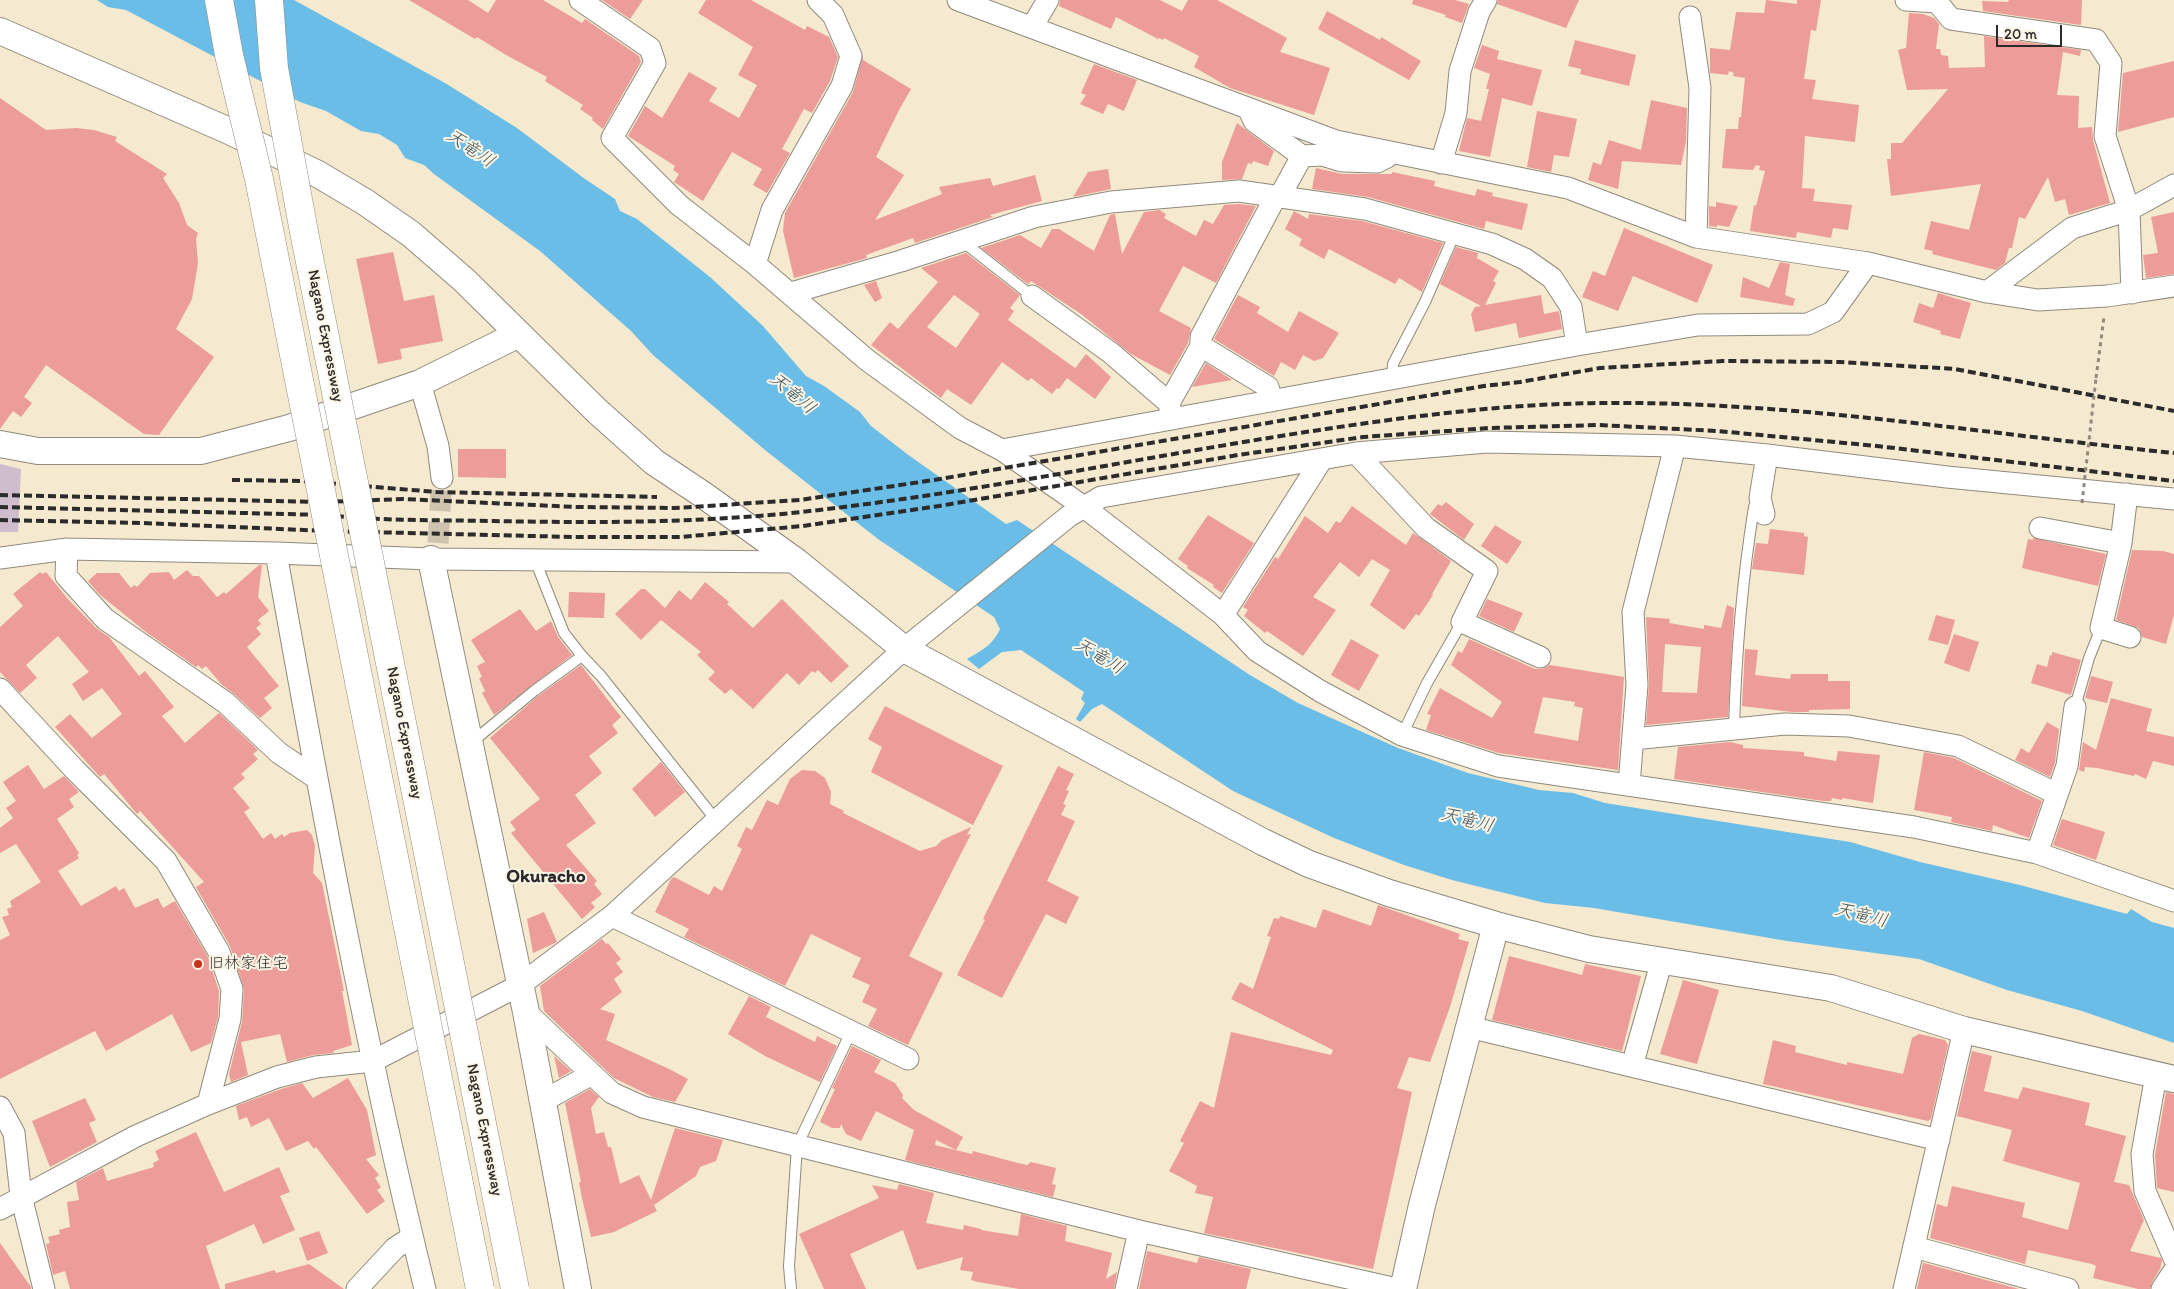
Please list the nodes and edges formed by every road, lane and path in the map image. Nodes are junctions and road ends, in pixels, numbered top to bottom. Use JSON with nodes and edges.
{"nodes":[{"id":1,"x":219,"y":0,"type":"edge"},
{"id":2,"x":236,"y":0,"type":"edge"},
{"id":3,"x":269,"y":0,"type":"edge"},
{"id":4,"x":288,"y":0,"type":"edge"},
{"id":5,"x":580,"y":0,"type":"edge"},
{"id":6,"x":818,"y":0,"type":"edge"},
{"id":7,"x":958,"y":0,"type":"edge"},
{"id":8,"x":1048,"y":0,"type":"edge"},
{"id":9,"x":1486,"y":0,"type":"edge"},
{"id":10,"x":1906,"y":0,"type":"edge"},
{"id":11,"x":1937,"y":1,"type":"edge"},
{"id":12,"x":1690,"y":17,"type":"dead end"},
{"id":13,"x":1032,"y":28,"type":"junction"},
{"id":14,"x":0,"y":31,"type":"edge"},
{"id":15,"x":1247,"y":107,"type":"junction"},
{"id":16,"x":1394,"y":153,"type":"junction"},
{"id":17,"x":1302,"y":156,"type":"junction"},
{"id":18,"x":1440,"y":163,"type":"junction"},
{"id":19,"x":296,"y":177,"type":"junction"},
{"id":20,"x":260,"y":179,"type":"junction"},
{"id":21,"x":2174,"y":185,"type":"edge"},
{"id":22,"x":1278,"y":196,"type":"junction"},
{"id":23,"x":2129,"y":210,"type":"junction"},
{"id":24,"x":1454,"y":234,"type":"junction"},
{"id":25,"x":1696,"y":237,"type":"junction"},
{"id":26,"x":961,"y":240,"type":"junction"},
{"id":27,"x":1868,"y":263,"type":"junction"},
{"id":28,"x":755,"y":264,"type":"junction"},
{"id":29,"x":2174,"y":286,"type":"edge"},
{"id":30,"x":1987,"y":292,"type":"junction"},
{"id":31,"x":791,"y":294,"type":"junction"},
{"id":32,"x":2132,"y":294,"type":"junction"},
{"id":33,"x":1032,"y":296,"type":"joint"},
{"id":34,"x":2104,"y":316,"type":"dead end"},
{"id":35,"x":519,"y":334,"type":"junction"},
{"id":36,"x":1577,"y":345,"type":"junction"},
{"id":37,"x":1201,"y":346,"type":"junction"},
{"id":38,"x":1392,"y":380,"type":"junction"},
{"id":39,"x":420,"y":383,"type":"junction"},
{"id":40,"x":1272,"y":401,"type":"junction"},
{"id":41,"x":1171,"y":411,"type":"junction"},
{"id":42,"x":0,"y":444,"type":"edge"},
{"id":43,"x":1674,"y":446,"type":"junction"},
{"id":44,"x":1002,"y":450,"type":"junction"},
{"id":45,"x":1356,"y":453,"type":"junction"},
{"id":46,"x":1767,"y":455,"type":"junction"},
{"id":47,"x":1322,"y":459,"type":"junction"},
{"id":48,"x":442,"y":478,"type":"tunnel mouth"},
{"id":49,"x":2127,"y":494,"type":"junction"},
{"id":50,"x":2174,"y":499,"type":"edge"},
{"id":51,"x":2082,"y":503,"type":"dead end"},
{"id":52,"x":1762,"y":506,"type":"joint"},
{"id":53,"x":1076,"y":512,"type":"junction"},
{"id":54,"x":2040,"y":528,"type":"dead end"},
{"id":55,"x":2121,"y":543,"type":"junction"},
{"id":56,"x":67,"y":549,"type":"junction"},
{"id":57,"x":434,"y":551,"type":"junction"},
{"id":58,"x":276,"y":552,"type":"junction"},
{"id":59,"x":0,"y":558,"type":"edge"},
{"id":60,"x":535,"y":560,"type":"junction"},
{"id":61,"x":797,"y":562,"type":"junction"},
{"id":62,"x":1222,"y":615,"type":"junction"},
{"id":63,"x":1462,"y":622,"type":"junction"},
{"id":64,"x":2102,"y":628,"type":"junction"},
{"id":65,"x":2130,"y":637,"type":"dead end"},
{"id":66,"x":914,"y":642,"type":"junction"},
{"id":67,"x":582,"y":656,"type":"junction"},
{"id":68,"x":1540,"y":657,"type":"dead end"},
{"id":69,"x":0,"y":689,"type":"edge"},
{"id":70,"x":2075,"y":707,"type":"joint"},
{"id":71,"x":1734,"y":729,"type":"junction"},
{"id":72,"x":1402,"y":734,"type":"junction"},
{"id":73,"x":1632,"y":739,"type":"junction"},
{"id":74,"x":469,"y":745,"type":"junction"},
{"id":75,"x":316,"y":778,"type":"junction"},
{"id":76,"x":1629,"y":785,"type":"junction"},
{"id":77,"x":2057,"y":794,"type":"junction"},
{"id":78,"x":716,"y":820,"type":"junction"},
{"id":79,"x":2037,"y":853,"type":"junction"},
{"id":80,"x":2174,"y":901,"type":"edge"},
{"id":81,"x":612,"y":916,"type":"junction"},
{"id":82,"x":1496,"y":925,"type":"junction"},
{"id":83,"x":1662,"y":960,"type":"junction"},
{"id":84,"x":520,"y":985,"type":"junction"},
{"id":85,"x":526,"y":1012,"type":"junction"},
{"id":86,"x":1469,"y":1027,"type":"junction"},
{"id":87,"x":1964,"y":1030,"type":"junction"},
{"id":88,"x":851,"y":1032,"type":"junction"},
{"id":89,"x":908,"y":1059,"type":"dead end"},
{"id":90,"x":373,"y":1061,"type":"junction"},
{"id":91,"x":1632,"y":1066,"type":"junction"},
{"id":92,"x":592,"y":1074,"type":"junction"},
{"id":93,"x":2165,"y":1077,"type":"edge"},
{"id":94,"x":543,"y":1101,"type":"junction"},
{"id":95,"x":208,"y":1104,"type":"junction"},
{"id":96,"x":0,"y":1107,"type":"edge"},
{"id":97,"x":1939,"y":1140,"type":"junction"},
{"id":98,"x":797,"y":1146,"type":"junction"},
{"id":99,"x":21,"y":1196,"type":"junction"},
{"id":100,"x":0,"y":1209,"type":"edge"},
{"id":101,"x":1139,"y":1231,"type":"junction"},
{"id":102,"x":412,"y":1236,"type":"junction"},
{"id":103,"x":1914,"y":1247,"type":"junction"},
{"id":104,"x":2174,"y":1258,"type":"edge"},
{"id":105,"x":2174,"y":1270,"type":"edge"},
{"id":106,"x":44,"y":1289,"type":"edge"},
{"id":107,"x":357,"y":1289,"type":"edge"},
{"id":108,"x":425,"y":1289,"type":"edge"},
{"id":109,"x":480,"y":1289,"type":"edge"},
{"id":110,"x":516,"y":1289,"type":"edge"},
{"id":111,"x":578,"y":1289,"type":"edge"},
{"id":112,"x":791,"y":1289,"type":"edge"},
{"id":113,"x":1126,"y":1289,"type":"edge"},
{"id":114,"x":1397,"y":1289,"type":"edge"},
{"id":115,"x":1403,"y":1289,"type":"edge"},
{"id":116,"x":1904,"y":1289,"type":"edge"},
{"id":117,"x":2068,"y":1289,"type":"edge"},
{"id":118,"x":2162,"y":1289,"type":"edge"}],
"edges":[{"from":1,"to":20,"type":"highway","bridge":true},
{"from":2,"to":20,"type":"highway","bridge":true},
{"from":3,"to":19,"type":"highway","bridge":true},
{"from":4,"to":19,"type":"highway","bridge":true},
{"from":5,"to":28,"type":"street"},
{"from":6,"to":28,"type":"street"},
{"from":7,"to":13,"type":"street"},
{"from":8,"to":13,"type":"street"},
{"from":9,"to":18,"type":"street"},
{"from":10,"to":11,"type":"street"},
{"from":11,"to":23,"type":"street"},
{"from":12,"to":25,"type":"street"},
{"from":13,"to":15,"type":"street"},
{"from":14,"to":35,"type":"street"},
{"from":15,"to":16,"type":"street"},
{"from":15,"to":17,"type":"street"},
{"from":16,"to":17,"type":"street"},
{"from":16,"to":18,"type":"street"},
{"from":17,"to":22,"type":"street"},
{"from":18,"to":25,"type":"street"},
{"from":19,"to":110,"type":"highway","name":"Nagano Expressway","bridge":true},
{"from":20,"to":109,"type":"highway","bridge":true},
{"from":21,"to":23,"type":"street"},
{"from":22,"to":24,"type":"street"},
{"from":22,"to":26,"type":"street"},
{"from":22,"to":37,"type":"street"},
{"from":23,"to":30,"type":"street"},
{"from":23,"to":32,"type":"street"},
{"from":24,"to":36,"type":"street"},
{"from":24,"to":38,"type":"lane"},
{"from":25,"to":27,"type":"street"},
{"from":26,"to":31,"type":"street"},
{"from":26,"to":33,"type":"lane"},
{"from":27,"to":30,"type":"street"},
{"from":27,"to":36,"type":"street"},
{"from":28,"to":31,"type":"street"},
{"from":29,"to":32,"type":"street"},
{"from":30,"to":32,"type":"street"},
{"from":31,"to":44,"type":"street"},
{"from":33,"to":41,"type":"street"},
{"from":34,"to":51,"type":"path","bridge":true},
{"from":35,"to":39,"type":"street"},
{"from":35,"to":61,"type":"street"},
{"from":36,"to":38,"type":"street"},
{"from":37,"to":40,"type":"street"},
{"from":37,"to":41,"type":"street"},
{"from":38,"to":40,"type":"street"},
{"from":39,"to":42,"type":"street"},
{"from":39,"to":48,"type":"street"},
{"from":40,"to":41,"type":"street"},
{"from":41,"to":44,"type":"street"},
{"from":43,"to":45,"type":"street"},
{"from":43,"to":46,"type":"street"},
{"from":43,"to":73,"type":"street"},
{"from":44,"to":53,"type":"street"},
{"from":45,"to":47,"type":"street"},
{"from":45,"to":63,"type":"street"},
{"from":46,"to":49,"type":"street"},
{"from":46,"to":52,"type":"street"},
{"from":47,"to":53,"type":"street"},
{"from":47,"to":62,"type":"street"},
{"from":49,"to":50,"type":"street"},
{"from":49,"to":55,"type":"street"},
{"from":52,"to":71,"type":"lane"},
{"from":53,"to":62,"type":"street"},
{"from":53,"to":66,"type":"street"},
{"from":54,"to":55,"type":"street"},
{"from":55,"to":64,"type":"street"},
{"from":56,"to":58,"type":"street"},
{"from":56,"to":59,"type":"street"},
{"from":56,"to":75,"type":"street"},
{"from":57,"to":58,"type":"street"},
{"from":57,"to":60,"type":"street"},
{"from":57,"to":74,"type":"street"},
{"from":58,"to":75,"type":"street"},
{"from":60,"to":61,"type":"street"},
{"from":60,"to":67,"type":"lane"},
{"from":61,"to":66,"type":"street"},
{"from":62,"to":72,"type":"street"},
{"from":63,"to":68,"type":"street"},
{"from":63,"to":72,"type":"lane"},
{"from":64,"to":65,"type":"street"},
{"from":64,"to":70,"type":"lane"},
{"from":66,"to":78,"type":"street"},
{"from":66,"to":82,"type":"street"},
{"from":67,"to":74,"type":"lane"},
{"from":67,"to":78,"type":"lane"},
{"from":69,"to":95,"type":"street"},
{"from":70,"to":77,"type":"street"},
{"from":71,"to":73,"type":"street"},
{"from":71,"to":77,"type":"street"},
{"from":72,"to":76,"type":"street"},
{"from":73,"to":76,"type":"street"},
{"from":74,"to":84,"type":"street"},
{"from":75,"to":90,"type":"street"},
{"from":76,"to":79,"type":"street"},
{"from":77,"to":79,"type":"street"},
{"from":78,"to":81,"type":"street"},
{"from":79,"to":80,"type":"street"},
{"from":81,"to":84,"type":"street"},
{"from":81,"to":88,"type":"street"},
{"from":82,"to":83,"type":"street"},
{"from":82,"to":86,"type":"street"},
{"from":83,"to":87,"type":"street"},
{"from":83,"to":91,"type":"street"},
{"from":84,"to":85,"type":"street"},
{"from":84,"to":90,"type":"street"},
{"from":85,"to":92,"type":"street"},
{"from":85,"to":94,"type":"street"},
{"from":86,"to":91,"type":"street"},
{"from":86,"to":115,"type":"street"},
{"from":87,"to":93,"type":"street"},
{"from":87,"to":97,"type":"street"},
{"from":88,"to":89,"type":"street"},
{"from":88,"to":98,"type":"lane"},
{"from":90,"to":95,"type":"street"},
{"from":90,"to":102,"type":"street"},
{"from":91,"to":97,"type":"street"},
{"from":92,"to":94,"type":"street"},
{"from":92,"to":98,"type":"street"},
{"from":93,"to":104,"type":"street"},
{"from":94,"to":111,"type":"street"},
{"from":95,"to":99,"type":"street"},
{"from":96,"to":99,"type":"street"},
{"from":97,"to":103,"type":"street"},
{"from":98,"to":101,"type":"street"},
{"from":98,"to":112,"type":"lane"},
{"from":99,"to":100,"type":"street"},
{"from":99,"to":106,"type":"street"},
{"from":101,"to":113,"type":"street"},
{"from":101,"to":114,"type":"street"},
{"from":102,"to":107,"type":"street"},
{"from":102,"to":108,"type":"street"},
{"from":103,"to":116,"type":"street"},
{"from":103,"to":117,"type":"street"},
{"from":105,"to":118,"type":"street"}]}
